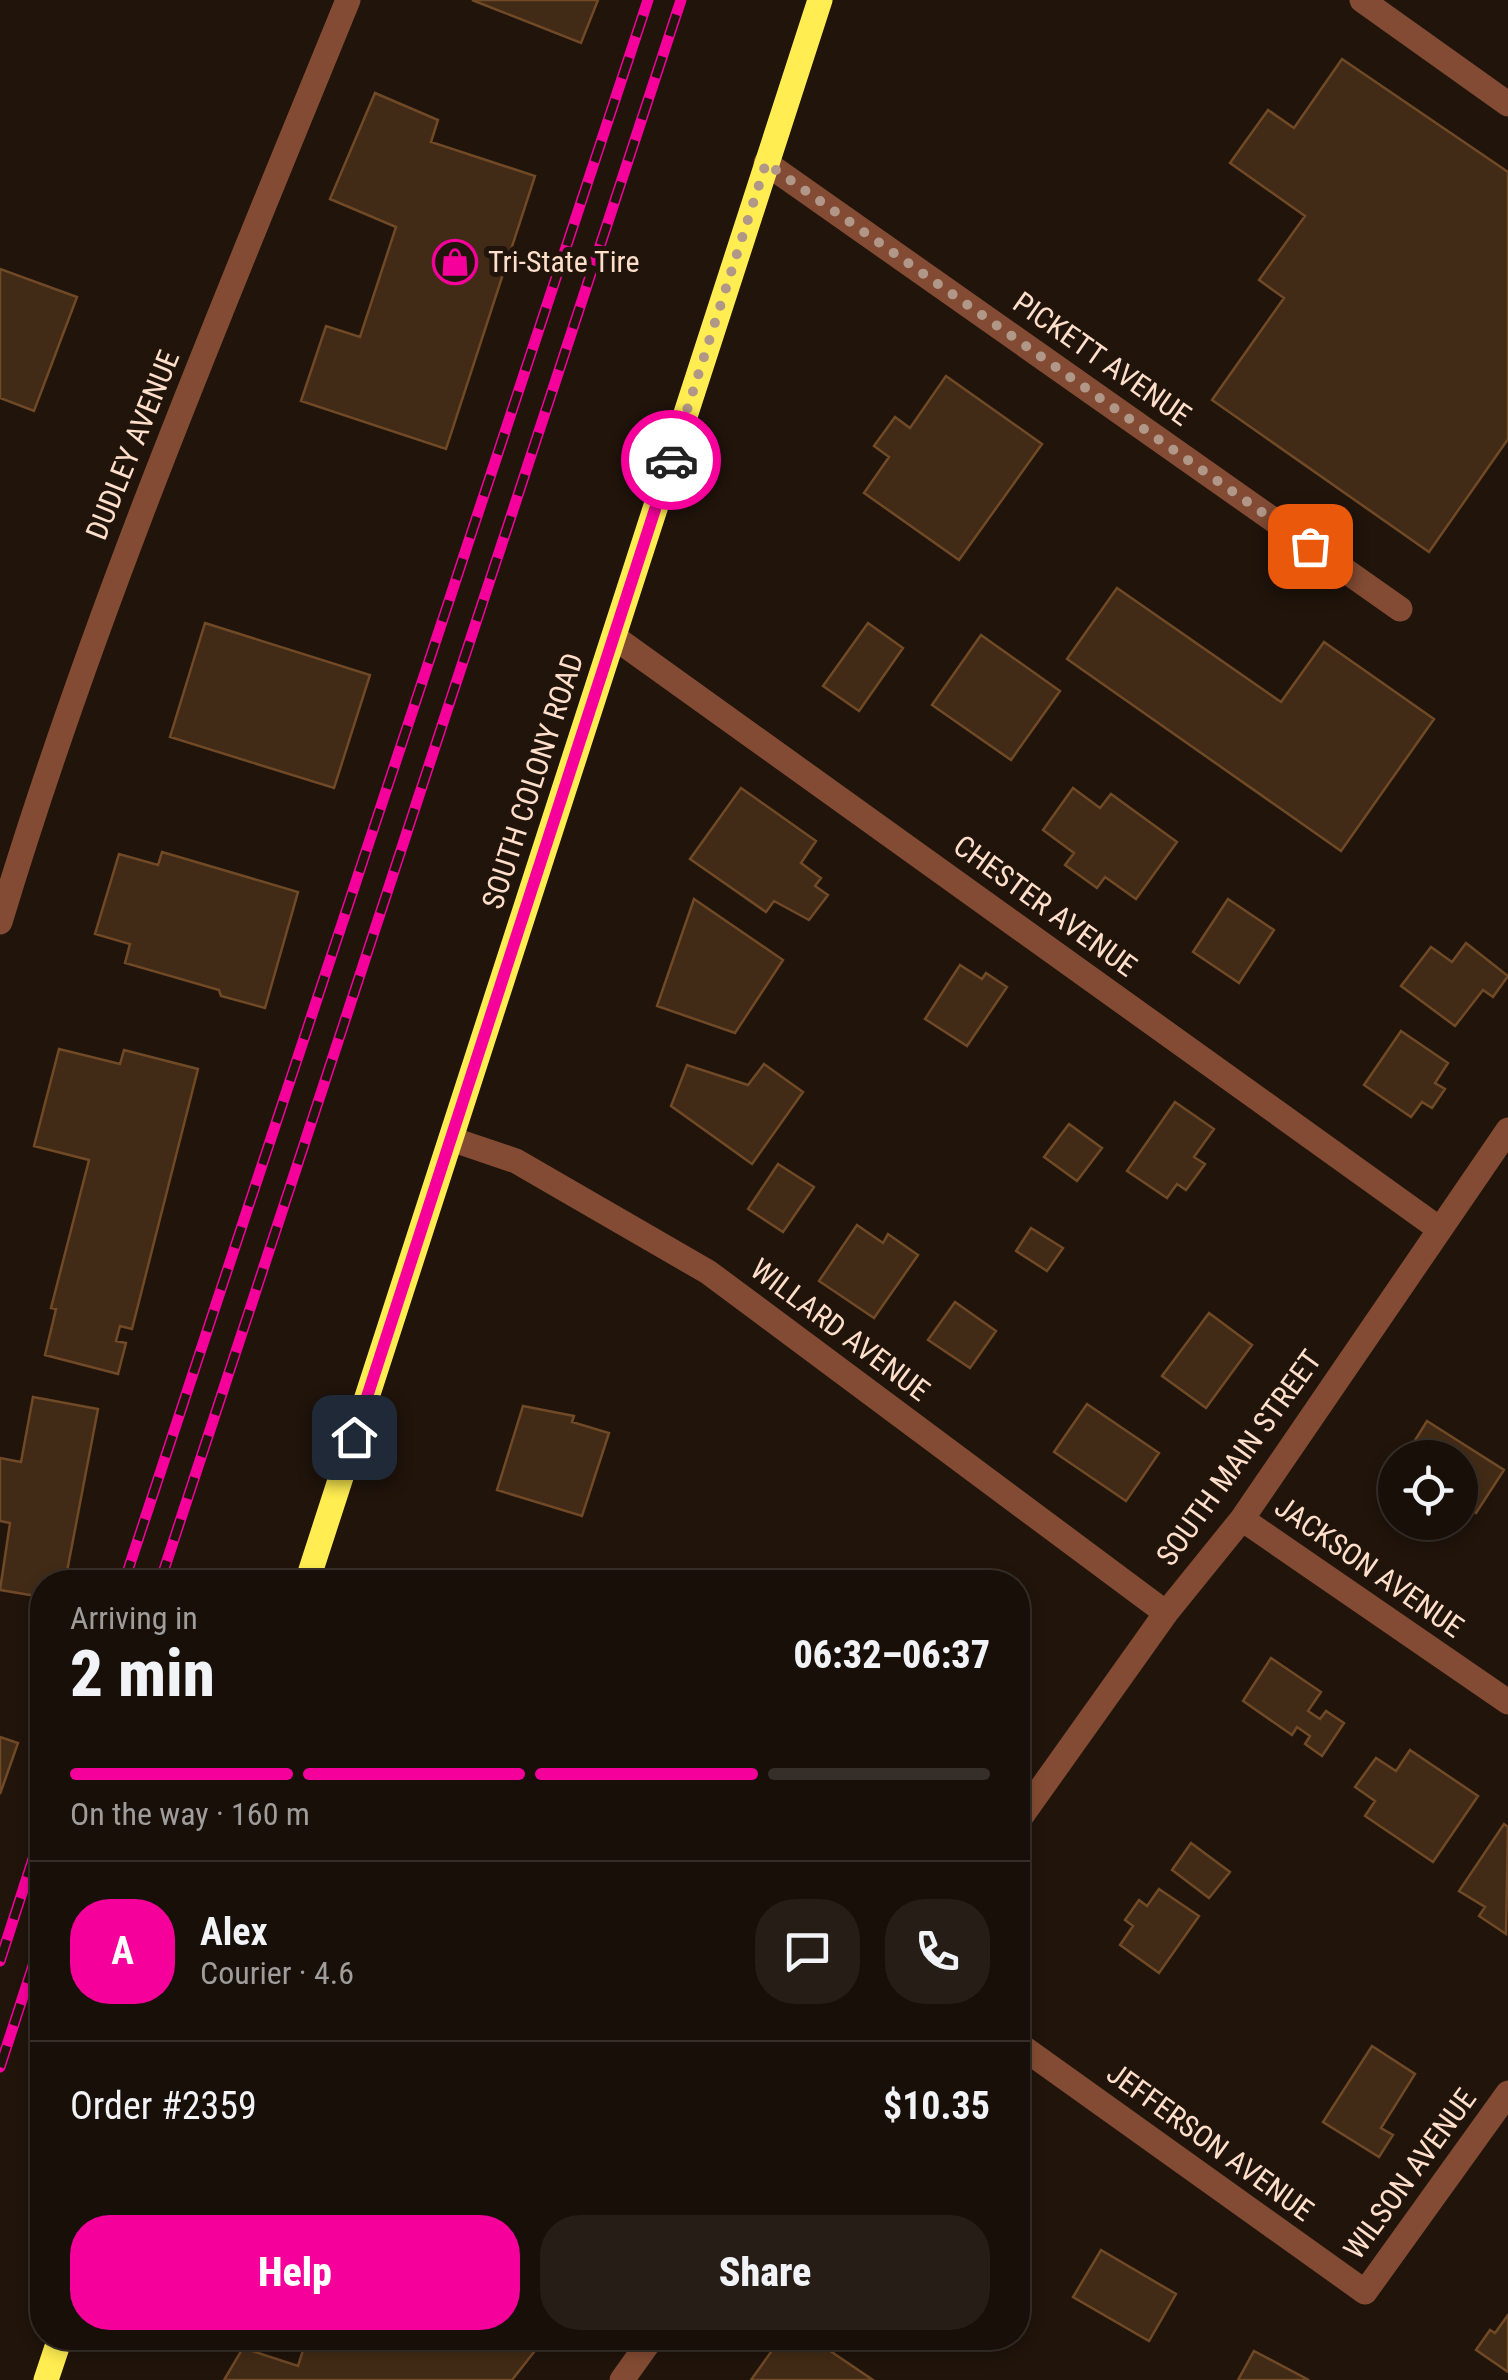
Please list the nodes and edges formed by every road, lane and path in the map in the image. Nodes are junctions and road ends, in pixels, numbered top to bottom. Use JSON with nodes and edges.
{"nodes":[{"id":1,"x":348,"y":0,"type":"edge"},
{"id":2,"x":820,"y":0,"type":"edge"},
{"id":3,"x":1362,"y":0,"type":"edge"},
{"id":4,"x":1508,"y":104,"type":"edge"},
{"id":5,"x":766,"y":163,"type":"junction"},
{"id":6,"x":1400,"y":610,"type":"dead end"},
{"id":7,"x":614,"y":636,"type":"junction"},
{"id":8,"x":0,"y":922,"type":"edge"},
{"id":9,"x":1508,"y":1130,"type":"edge"},
{"id":10,"x":452,"y":1140,"type":"junction"},
{"id":11,"x":1438,"y":1228,"type":"junction"},
{"id":12,"x":1242,"y":1519,"type":"junction"},
{"id":13,"x":311,"y":1570,"type":"edge"},
{"id":14,"x":1166,"y":1613,"type":"junction"},
{"id":15,"x":1508,"y":1702,"type":"edge"},
{"id":16,"x":1030,"y":1804,"type":"edge"},
{"id":17,"x":1030,"y":2053,"type":"edge"},
{"id":18,"x":1508,"y":2093,"type":"edge"},
{"id":19,"x":1365,"y":2292,"type":"joint"},
{"id":20,"x":56,"y":2350,"type":"edge"},
{"id":21,"x":643,"y":2350,"type":"edge"},
{"id":22,"x":46,"y":2380,"type":"edge"},
{"id":23,"x":622,"y":2380,"type":"edge"}],
"edges":[{"from":1,"to":8,"type":"street","name":"DUDLEY AVENUE"},
{"from":2,"to":5,"type":"main road","name":"SOUTH COLONY ROAD"},
{"from":3,"to":4,"type":"street"},
{"from":5,"to":6,"type":"street","name":"PICKETT AVENUE"},
{"from":5,"to":7,"type":"main road","name":"SOUTH COLONY ROAD"},
{"from":7,"to":10,"type":"main road","name":"SOUTH COLONY ROAD"},
{"from":7,"to":11,"type":"street","name":"CHESTER AVENUE"},
{"from":9,"to":11,"type":"street","name":"SOUTH MAIN STREET"},
{"from":10,"to":13,"type":"main road","name":"SOUTH COLONY ROAD"},
{"from":10,"to":14,"type":"street","name":"WILLARD AVENUE"},
{"from":11,"to":12,"type":"street","name":"SOUTH MAIN STREET"},
{"from":12,"to":14,"type":"street","name":"SOUTH MAIN STREET"},
{"from":12,"to":15,"type":"street","name":"JACKSON AVENUE"},
{"from":14,"to":16,"type":"street","name":"SOUTH MAIN STREET"},
{"from":17,"to":19,"type":"street","name":"JEFFERSON AVENUE"},
{"from":18,"to":19,"type":"street","name":"WILSON AVENUE"},
{"from":20,"to":22,"type":"main road"},
{"from":21,"to":23,"type":"street"}]}
